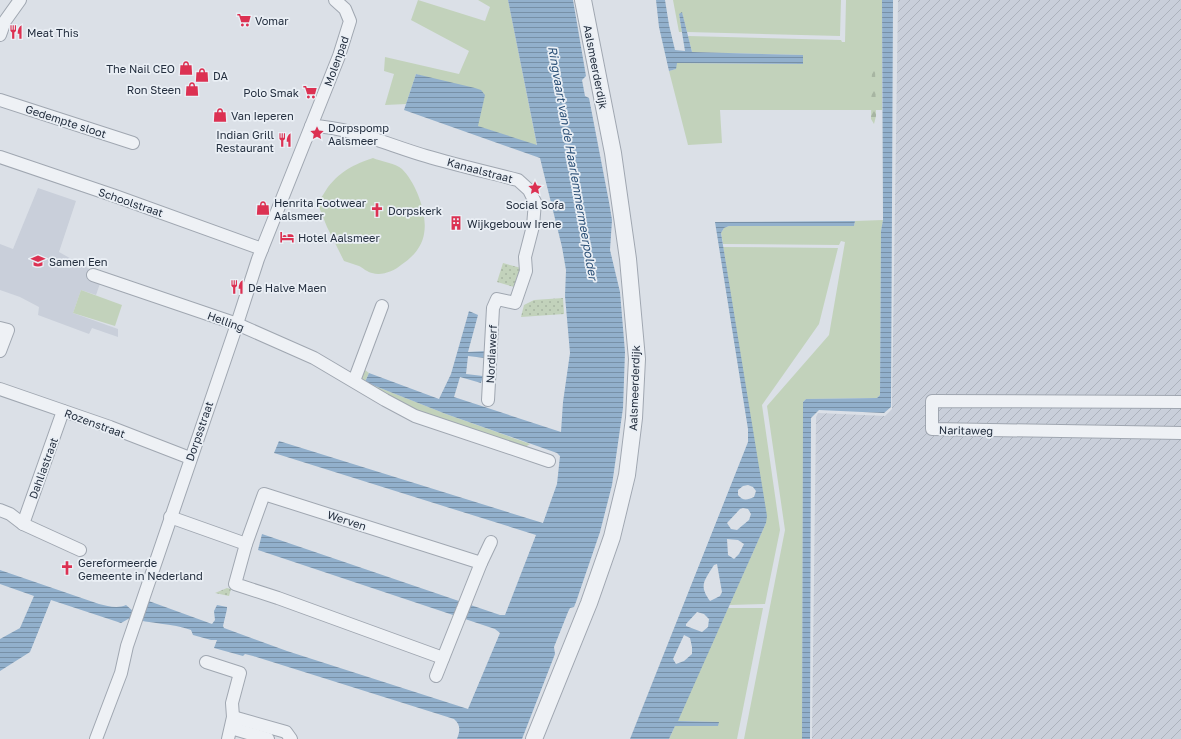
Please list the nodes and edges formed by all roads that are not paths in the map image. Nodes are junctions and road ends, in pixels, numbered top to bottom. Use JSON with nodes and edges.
{"nodes":[{"id":1,"x":20,"y":0,"type":"edge"},
{"id":2,"x":335,"y":0,"type":"edge"},
{"id":3,"x":584,"y":0,"type":"edge"},
{"id":4,"x":0,"y":35,"type":"edge"},
{"id":5,"x":0,"y":100,"type":"edge"},
{"id":6,"x":311,"y":126,"type":"junction"},
{"id":7,"x":133,"y":143,"type":"dead end"},
{"id":8,"x":0,"y":157,"type":"edge"},
{"id":9,"x":262,"y":249,"type":"junction"},
{"id":10,"x":93,"y":275,"type":"dead end"},
{"id":11,"x":382,"y":306,"type":"dead end"},
{"id":12,"x":493,"y":308,"type":"joint"},
{"id":13,"x":236,"y":324,"type":"junction"},
{"id":14,"x":0,"y":328,"type":"edge"},
{"id":15,"x":0,"y":350,"type":"edge"},
{"id":16,"x":354,"y":381,"type":"junction"},
{"id":17,"x":0,"y":389,"type":"edge"},
{"id":18,"x":488,"y":400,"type":"dead end"},
{"id":19,"x":1181,"y":402,"type":"edge"},
{"id":20,"x":64,"y":411,"type":"junction"},
{"id":21,"x":1181,"y":433,"type":"edge"},
{"id":22,"x":190,"y":458,"type":"junction"},
{"id":23,"x":549,"y":461,"type":"dead end"},
{"id":24,"x":0,"y":510,"type":"edge"},
{"id":25,"x":170,"y":517,"type":"junction"},
{"id":26,"x":23,"y":524,"type":"junction"},
{"id":27,"x":491,"y":542,"type":"dead end"},
{"id":28,"x":246,"y":544,"type":"junction"},
{"id":29,"x":80,"y":550,"type":"dead end"},
{"id":30,"x":481,"y":563,"type":"junction"},
{"id":31,"x":444,"y":658,"type":"junction"},
{"id":32,"x":206,"y":662,"type":"dead end"},
{"id":33,"x":436,"y":676,"type":"dead end"},
{"id":34,"x":231,"y":728,"type":"edge"},
{"id":35,"x":96,"y":739,"type":"edge"},
{"id":36,"x":268,"y":739,"type":"edge"},
{"id":37,"x":291,"y":739,"type":"edge"},
{"id":38,"x":534,"y":739,"type":"edge"}],
"edges":[{"from":1,"to":4,"type":"street"},
{"from":2,"to":6,"type":"street","name":"Molenpad"},
{"from":3,"to":38,"type":"street","name":"Aalsmeerderdijk"},
{"from":5,"to":7,"type":"street","name":"Gedempte sloot"},
{"from":6,"to":9,"type":"street","name":"Dorpsstraat"},
{"from":6,"to":12,"type":"street","name":"Kanaalstraat"},
{"from":8,"to":9,"type":"street","name":"Schoolstraat"},
{"from":9,"to":13,"type":"street","name":"Dorpsstraat"},
{"from":10,"to":13,"type":"street","name":"Helling"},
{"from":11,"to":16,"type":"street"},
{"from":12,"to":18,"type":"street","name":"Nordiawerf"},
{"from":13,"to":16,"type":"street","name":"Helling"},
{"from":13,"to":22,"type":"street","name":"Dorpsstraat"},
{"from":14,"to":15,"type":"street"},
{"from":16,"to":23,"type":"street","name":"Helling"},
{"from":17,"to":20,"type":"street","name":"Rozenstraat"},
{"from":19,"to":21,"type":"street","name":"Naritaweg"},
{"from":20,"to":22,"type":"street","name":"Rozenstraat"},
{"from":20,"to":26,"type":"street","name":"Dahliastraat"},
{"from":22,"to":25,"type":"street","name":"Dorpsstraat"},
{"from":24,"to":26,"type":"street"},
{"from":25,"to":28,"type":"street"},
{"from":25,"to":35,"type":"street","name":"Dorpsstraat"},
{"from":26,"to":29,"type":"street"},
{"from":27,"to":30,"type":"street"},
{"from":28,"to":30,"type":"street","name":"Werven"},
{"from":28,"to":31,"type":"street","name":"Werven"},
{"from":30,"to":31,"type":"street"},
{"from":31,"to":33,"type":"street"},
{"from":32,"to":34,"type":"street"},
{"from":34,"to":36,"type":"street"},
{"from":34,"to":37,"type":"street"}]}
